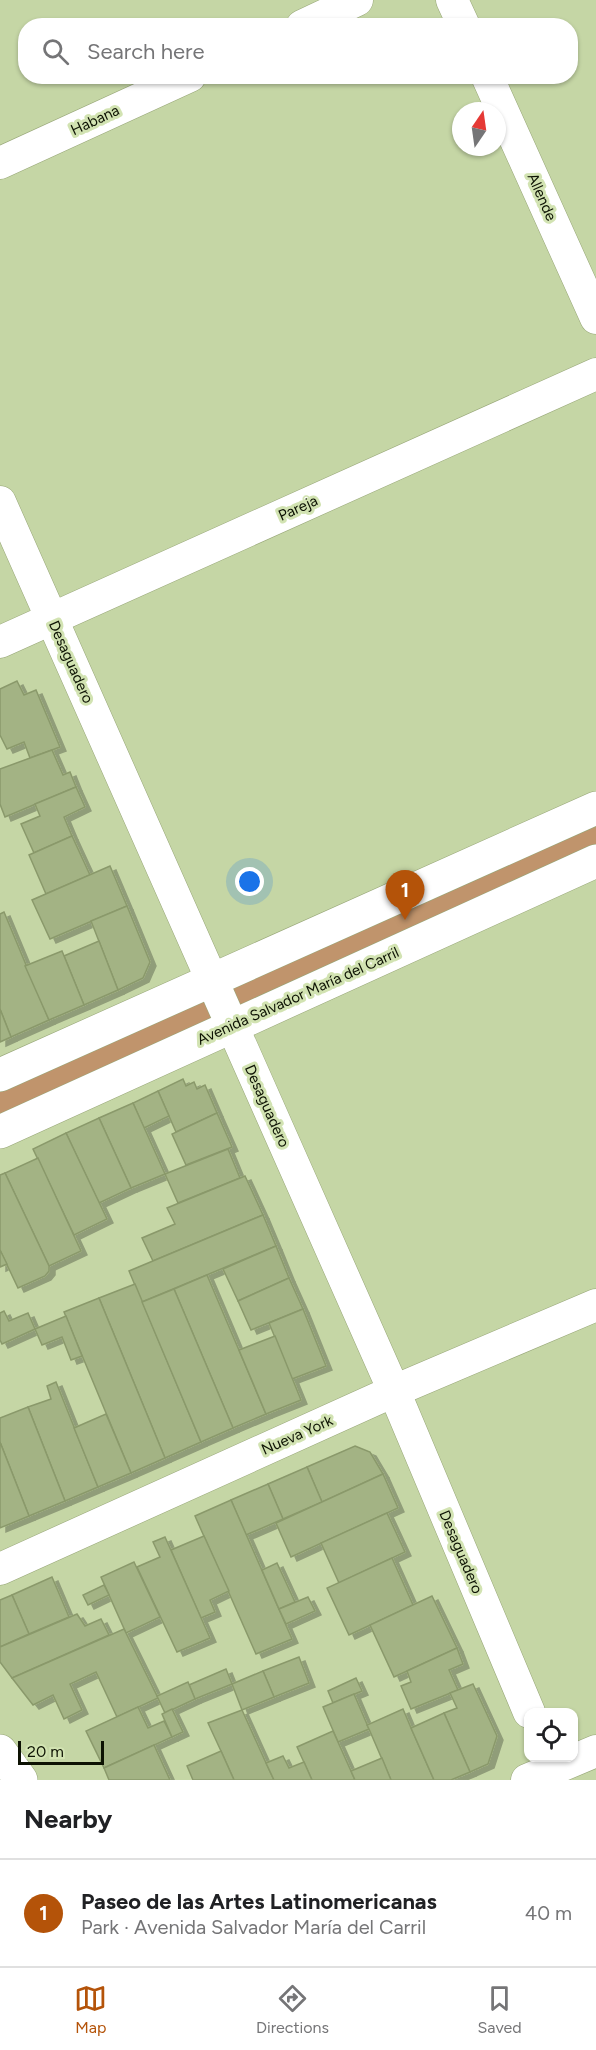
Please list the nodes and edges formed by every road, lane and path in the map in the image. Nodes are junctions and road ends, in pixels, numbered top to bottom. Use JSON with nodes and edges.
{"nodes":[{"id":1,"x":357,"y":0,"type":"edge"},
{"id":2,"x":452,"y":0,"type":"edge"},
{"id":3,"x":319,"y":18,"type":"edge"},
{"id":4,"x":460,"y":18,"type":"edge"},
{"id":5,"x":173,"y":84,"type":"edge"},
{"id":6,"x":491,"y":84,"type":"edge"},
{"id":7,"x":0,"y":164,"type":"edge"},
{"id":8,"x":596,"y":318,"type":"edge"},
{"id":9,"x":596,"y":374,"type":"edge"},
{"id":10,"x":0,"y":502,"type":"edge"},
{"id":11,"x":52,"y":619,"type":"junction"},
{"id":12,"x":0,"y":642,"type":"edge"},
{"id":13,"x":596,"y":808,"type":"edge"},
{"id":14,"x":596,"y":861,"type":"edge"},
{"id":15,"x":212,"y":979,"type":"junction"},
{"id":16,"x":231,"y":1026,"type":"junction"},
{"id":17,"x":0,"y":1075,"type":"edge"},
{"id":18,"x":0,"y":1132,"type":"edge"},
{"id":19,"x":596,"y":1305,"type":"edge"},
{"id":20,"x":394,"y":1391,"type":"junction"},
{"id":21,"x":0,"y":1569,"type":"edge"},
{"id":22,"x":527,"y":1708,"type":"edge"},
{"id":23,"x":0,"y":1751,"type":"edge"},
{"id":24,"x":596,"y":1751,"type":"edge"},
{"id":25,"x":546,"y":1772,"type":"edge"},
{"id":26,"x":21,"y":1780,"type":"edge"}],
"edges":[{"from":1,"to":3,"type":"street"},
{"from":2,"to":4,"type":"street"},
{"from":5,"to":7,"type":"street","name":"Habana"},
{"from":6,"to":8,"type":"street","name":"Allende"},
{"from":9,"to":11,"type":"street","name":"Pareja"},
{"from":10,"to":11,"type":"street","name":"Desaguadero"},
{"from":11,"to":12,"type":"street","name":"Pareja"},
{"from":11,"to":15,"type":"street","name":"Desaguadero"},
{"from":13,"to":15,"type":"street"},
{"from":14,"to":16,"type":"street","name":"Avenida Salvador María del Carril"},
{"from":15,"to":16,"type":"street","name":"Desaguadero"},
{"from":15,"to":17,"type":"street"},
{"from":16,"to":18,"type":"street","name":"Avenida Salvador María del Carril"},
{"from":16,"to":20,"type":"street","name":"Desaguadero"},
{"from":19,"to":20,"type":"street","name":"Nueva York"},
{"from":20,"to":21,"type":"street","name":"Nueva York"},
{"from":20,"to":22,"type":"street","name":"Desaguadero"},
{"from":23,"to":26,"type":"street"},
{"from":24,"to":25,"type":"street"}]}
